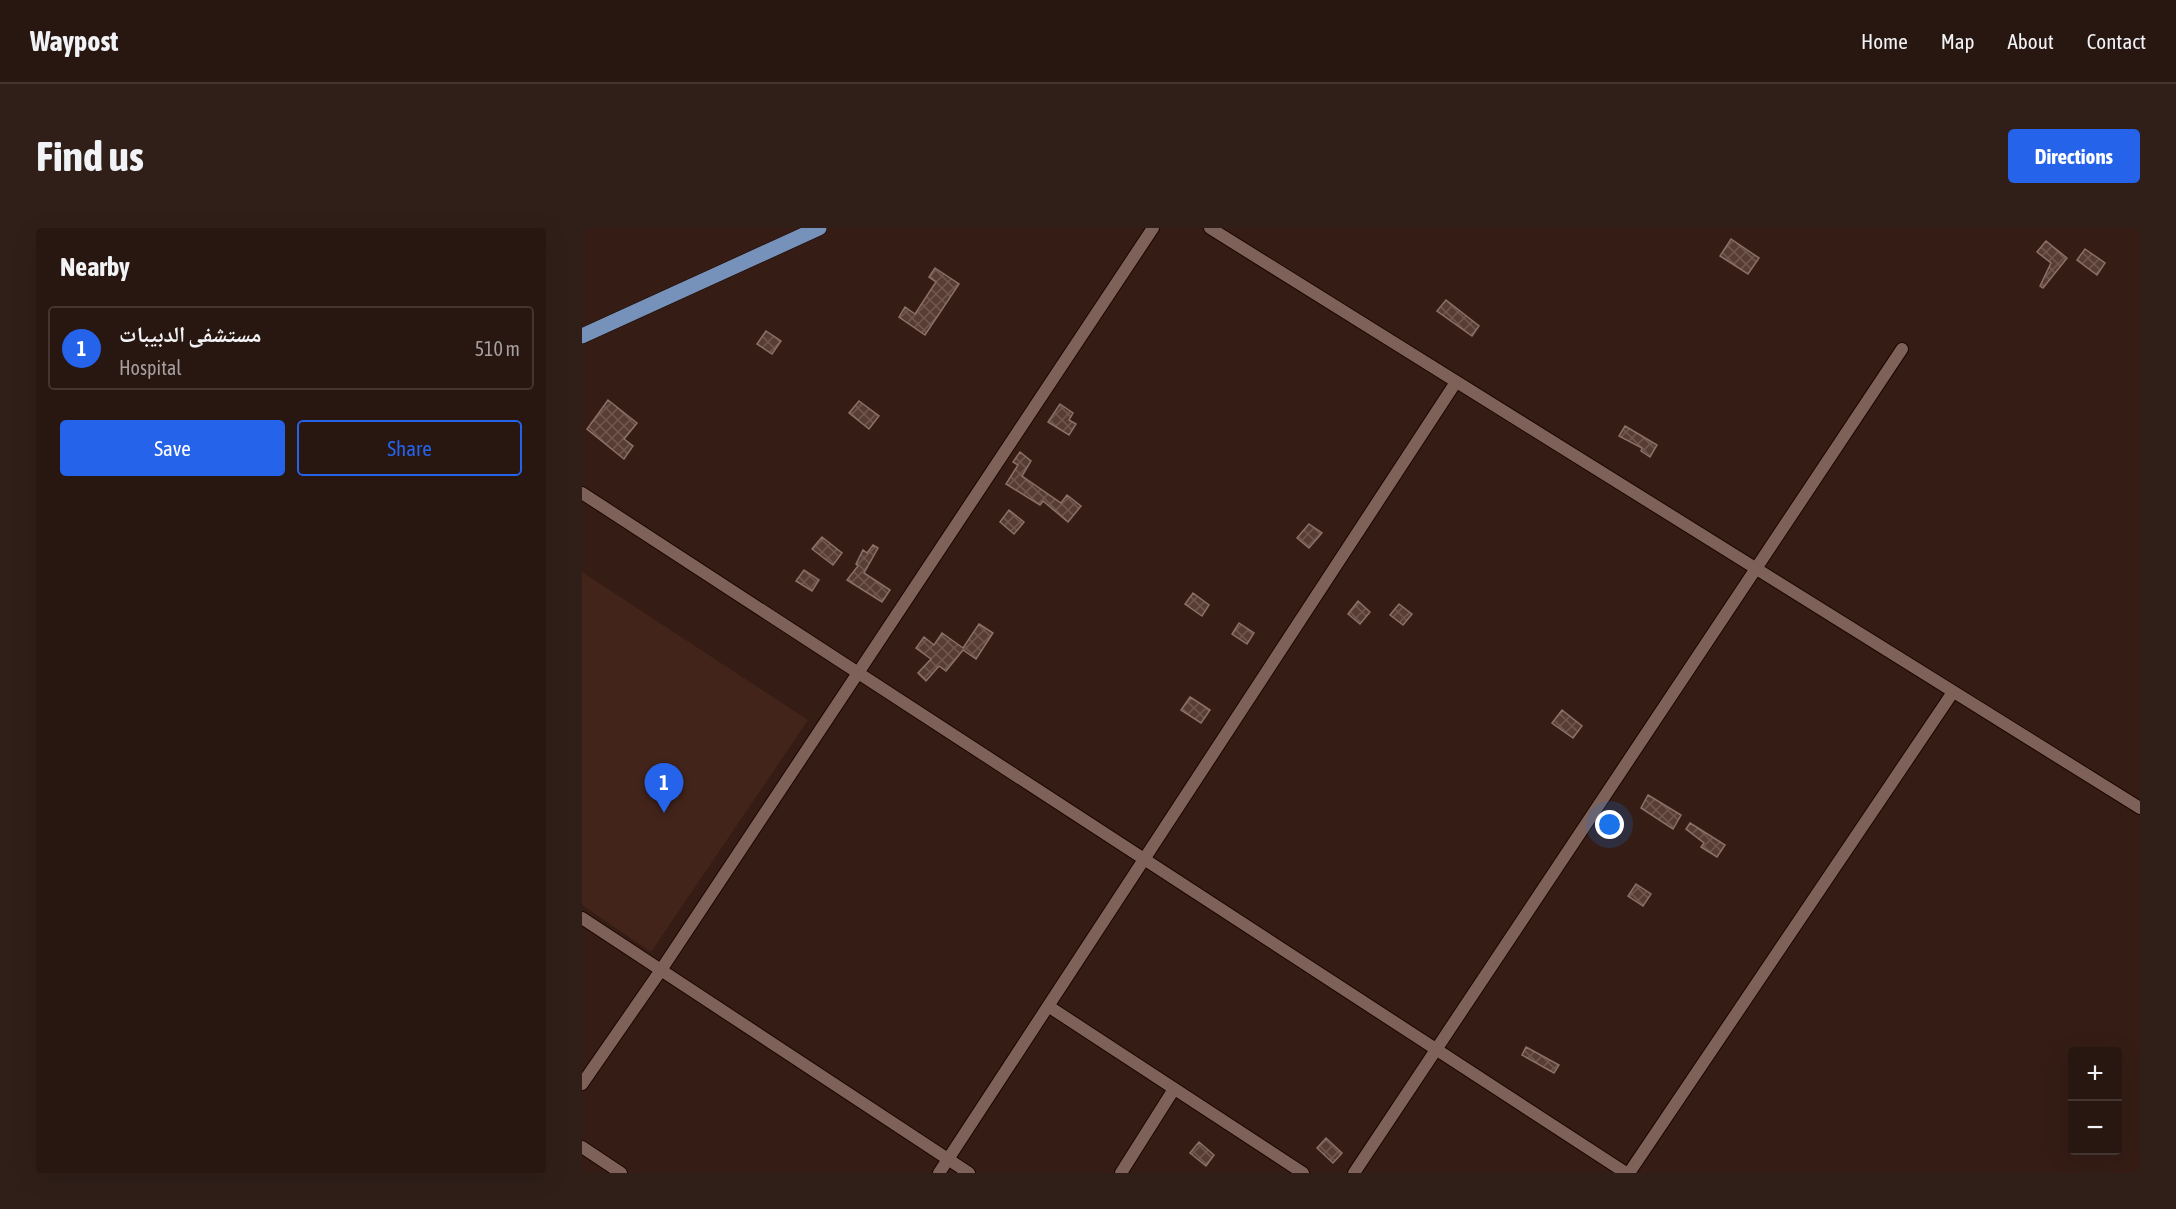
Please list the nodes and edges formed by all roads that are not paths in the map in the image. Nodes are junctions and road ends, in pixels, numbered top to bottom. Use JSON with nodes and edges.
{"nodes":[{"id":1,"x":819,"y":228,"type":"edge"},
{"id":2,"x":1154,"y":228,"type":"edge"},
{"id":3,"x":1210,"y":228,"type":"edge"},
{"id":4,"x":582,"y":336,"type":"edge"},
{"id":5,"x":1902,"y":349,"type":"dead end"},
{"id":6,"x":1456,"y":382,"type":"junction"},
{"id":7,"x":582,"y":493,"type":"edge"},
{"id":8,"x":1756,"y":569,"type":"junction"},
{"id":9,"x":858,"y":673,"type":"junction"},
{"id":10,"x":1953,"y":692,"type":"junction"},
{"id":11,"x":2140,"y":808,"type":"edge"},
{"id":12,"x":1144,"y":859,"type":"junction"},
{"id":13,"x":582,"y":918,"type":"edge"},
{"id":14,"x":661,"y":970,"type":"junction"},
{"id":15,"x":1048,"y":1006,"type":"junction"},
{"id":16,"x":1436,"y":1050,"type":"junction"},
{"id":17,"x":582,"y":1084,"type":"edge"},
{"id":18,"x":1174,"y":1089,"type":"junction"},
{"id":19,"x":582,"y":1147,"type":"edge"},
{"id":20,"x":948,"y":1159,"type":"junction"},
{"id":21,"x":621,"y":1173,"type":"edge"},
{"id":22,"x":939,"y":1173,"type":"edge"},
{"id":23,"x":969,"y":1173,"type":"edge"},
{"id":24,"x":1121,"y":1173,"type":"edge"},
{"id":25,"x":1303,"y":1173,"type":"edge"},
{"id":26,"x":1354,"y":1173,"type":"edge"},
{"id":27,"x":1627,"y":1173,"type":"edge"}],
"edges":[{"from":1,"to":4,"type":"main road"},
{"from":2,"to":9,"type":"street"},
{"from":3,"to":6,"type":"street"},
{"from":5,"to":8,"type":"street"},
{"from":6,"to":8,"type":"street"},
{"from":6,"to":12,"type":"street"},
{"from":7,"to":9,"type":"street"},
{"from":8,"to":10,"type":"street"},
{"from":8,"to":16,"type":"street"},
{"from":9,"to":12,"type":"street"},
{"from":9,"to":14,"type":"street"},
{"from":10,"to":11,"type":"street"},
{"from":10,"to":27,"type":"street"},
{"from":12,"to":15,"type":"street"},
{"from":12,"to":16,"type":"street"},
{"from":13,"to":14,"type":"street"},
{"from":14,"to":17,"type":"street"},
{"from":14,"to":20,"type":"street"},
{"from":15,"to":18,"type":"street"},
{"from":15,"to":20,"type":"street"},
{"from":16,"to":26,"type":"street"},
{"from":16,"to":27,"type":"street"},
{"from":18,"to":24,"type":"street"},
{"from":18,"to":25,"type":"street"},
{"from":19,"to":21,"type":"street"},
{"from":20,"to":22,"type":"street"},
{"from":20,"to":23,"type":"street"}]}
